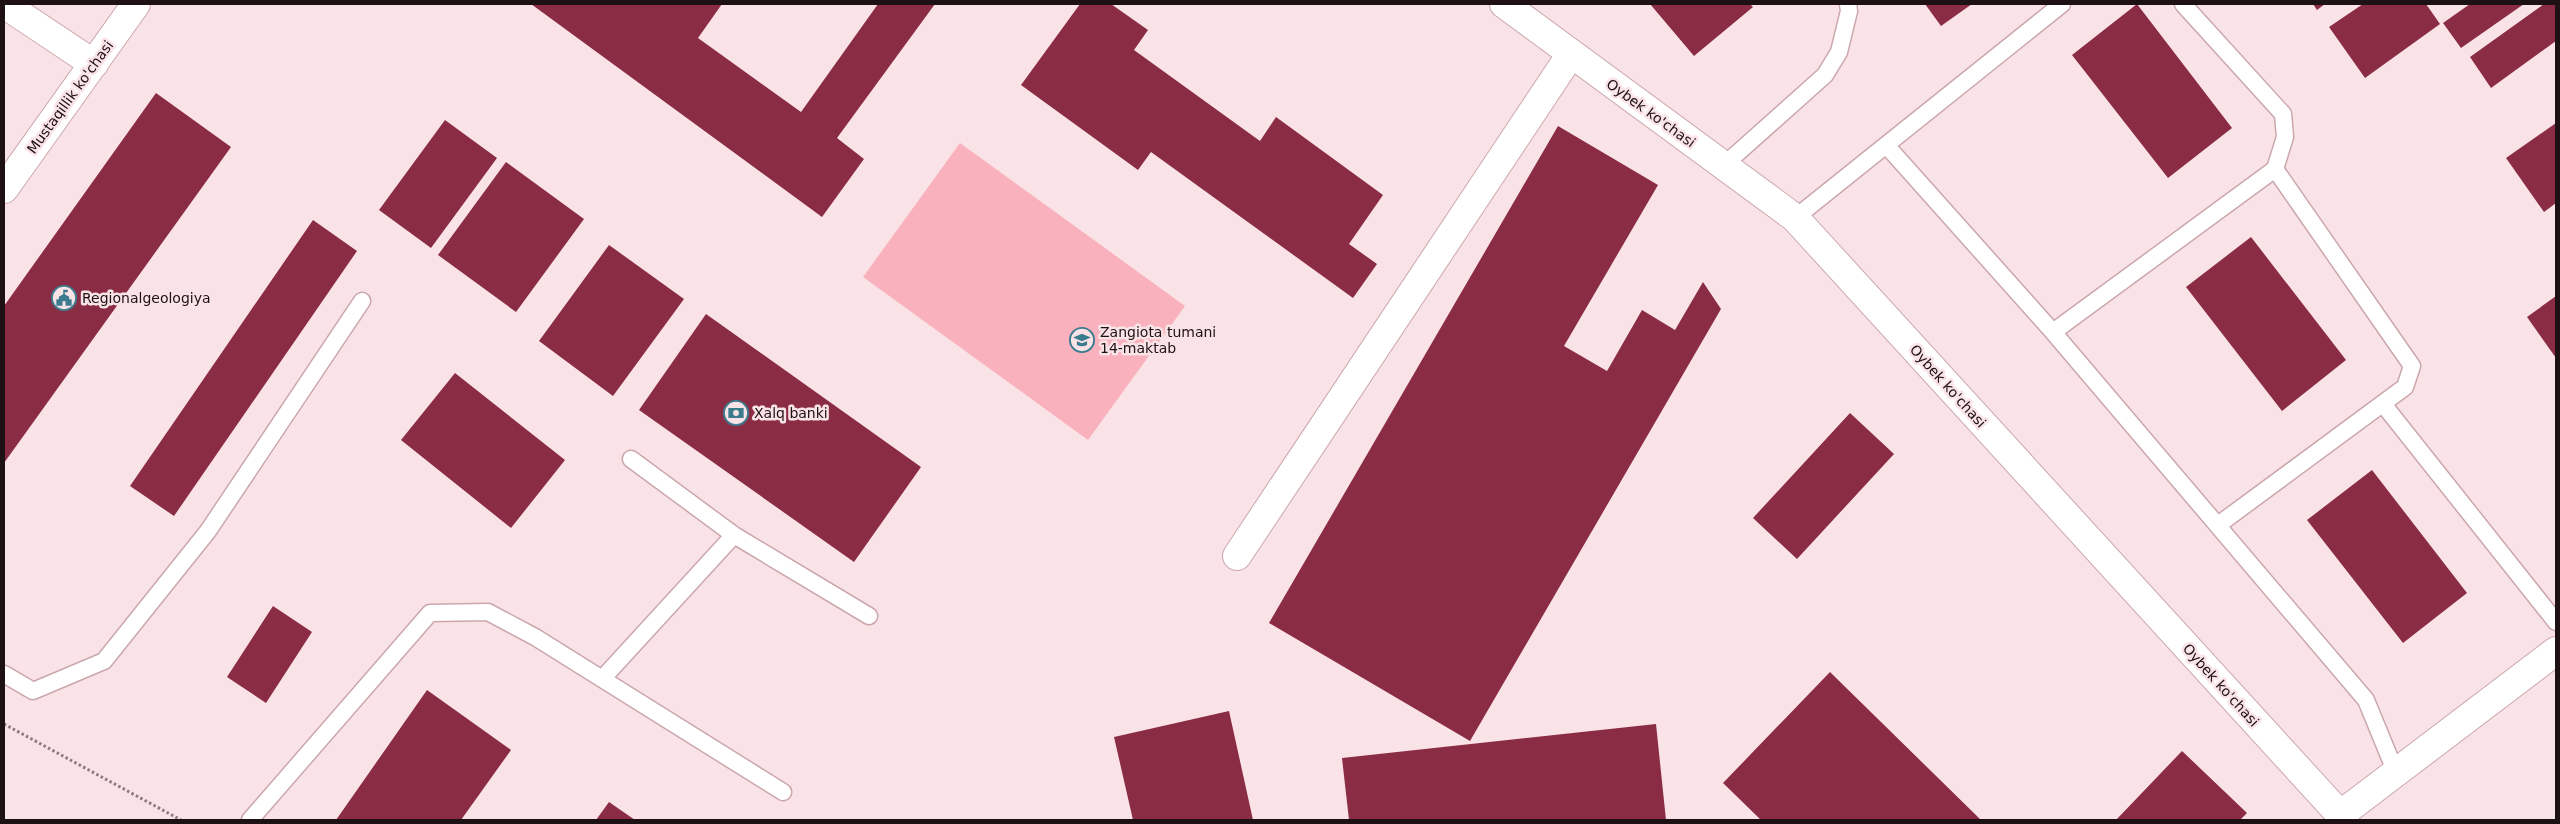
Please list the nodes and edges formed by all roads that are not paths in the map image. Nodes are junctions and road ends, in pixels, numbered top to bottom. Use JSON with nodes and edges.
{"nodes":[{"id":1,"x":4,"y":4,"type":"edge"},
{"id":2,"x":136,"y":4,"type":"edge"},
{"id":3,"x":1504,"y":4,"type":"edge"},
{"id":4,"x":1848,"y":4,"type":"edge"},
{"id":5,"x":2062,"y":4,"type":"edge"},
{"id":6,"x":2183,"y":4,"type":"edge"},
{"id":7,"x":1571,"y":54,"type":"junction"},
{"id":8,"x":94,"y":64,"type":"junction"},
{"id":9,"x":1886,"y":145,"type":"junction"},
{"id":10,"x":1723,"y":166,"type":"junction"},
{"id":11,"x":2275,"y":169,"type":"junction"},
{"id":12,"x":4,"y":189,"type":"edge"},
{"id":13,"x":1795,"y":218,"type":"junction"},
{"id":14,"x":362,"y":301,"type":"dead end"},
{"id":15,"x":2053,"y":332,"type":"junction"},
{"id":16,"x":2383,"y":404,"type":"junction"},
{"id":17,"x":631,"y":459,"type":"dead end"},
{"id":18,"x":2218,"y":525,"type":"junction"},
{"id":19,"x":734,"y":535,"type":"junction"},
{"id":20,"x":1237,"y":556,"type":"dead end"},
{"id":21,"x":869,"y":616,"type":"dead end"},
{"id":22,"x":2556,"y":622,"type":"edge"},
{"id":23,"x":2556,"y":651,"type":"edge"},
{"id":24,"x":4,"y":674,"type":"edge"},
{"id":25,"x":602,"y":679,"type":"junction"},
{"id":26,"x":2396,"y":772,"type":"junction"},
{"id":27,"x":783,"y":792,"type":"dead end"},
{"id":28,"x":2342,"y":818,"type":"edge"},
{"id":29,"x":250,"y":820,"type":"edge"}],
"edges":[{"from":1,"to":8,"type":"street"},
{"from":2,"to":8,"type":"street","name":"Mustaqillik ko'chasi"},
{"from":3,"to":7,"type":"street","name":"Oybek ko'chasi"},
{"from":4,"to":10,"type":"lane"},
{"from":5,"to":9,"type":"lane"},
{"from":6,"to":11,"type":"lane"},
{"from":7,"to":10,"type":"street","name":"Oybek ko'chasi"},
{"from":7,"to":20,"type":"street"},
{"from":8,"to":12,"type":"street","name":"Mustaqillik ko'chasi"},
{"from":9,"to":13,"type":"lane"},
{"from":9,"to":15,"type":"lane"},
{"from":10,"to":13,"type":"street","name":"Oybek ko'chasi"},
{"from":11,"to":15,"type":"lane"},
{"from":11,"to":16,"type":"lane"},
{"from":13,"to":28,"type":"street","name":"Oybek ko'chasi"},
{"from":14,"to":24,"type":"lane"},
{"from":15,"to":18,"type":"lane"},
{"from":16,"to":18,"type":"lane"},
{"from":16,"to":22,"type":"lane"},
{"from":17,"to":19,"type":"lane"},
{"from":18,"to":26,"type":"lane"},
{"from":19,"to":21,"type":"lane"},
{"from":19,"to":25,"type":"lane"},
{"from":23,"to":26,"type":"street"},
{"from":25,"to":27,"type":"lane"},
{"from":25,"to":29,"type":"lane"},
{"from":26,"to":28,"type":"street"}]}
